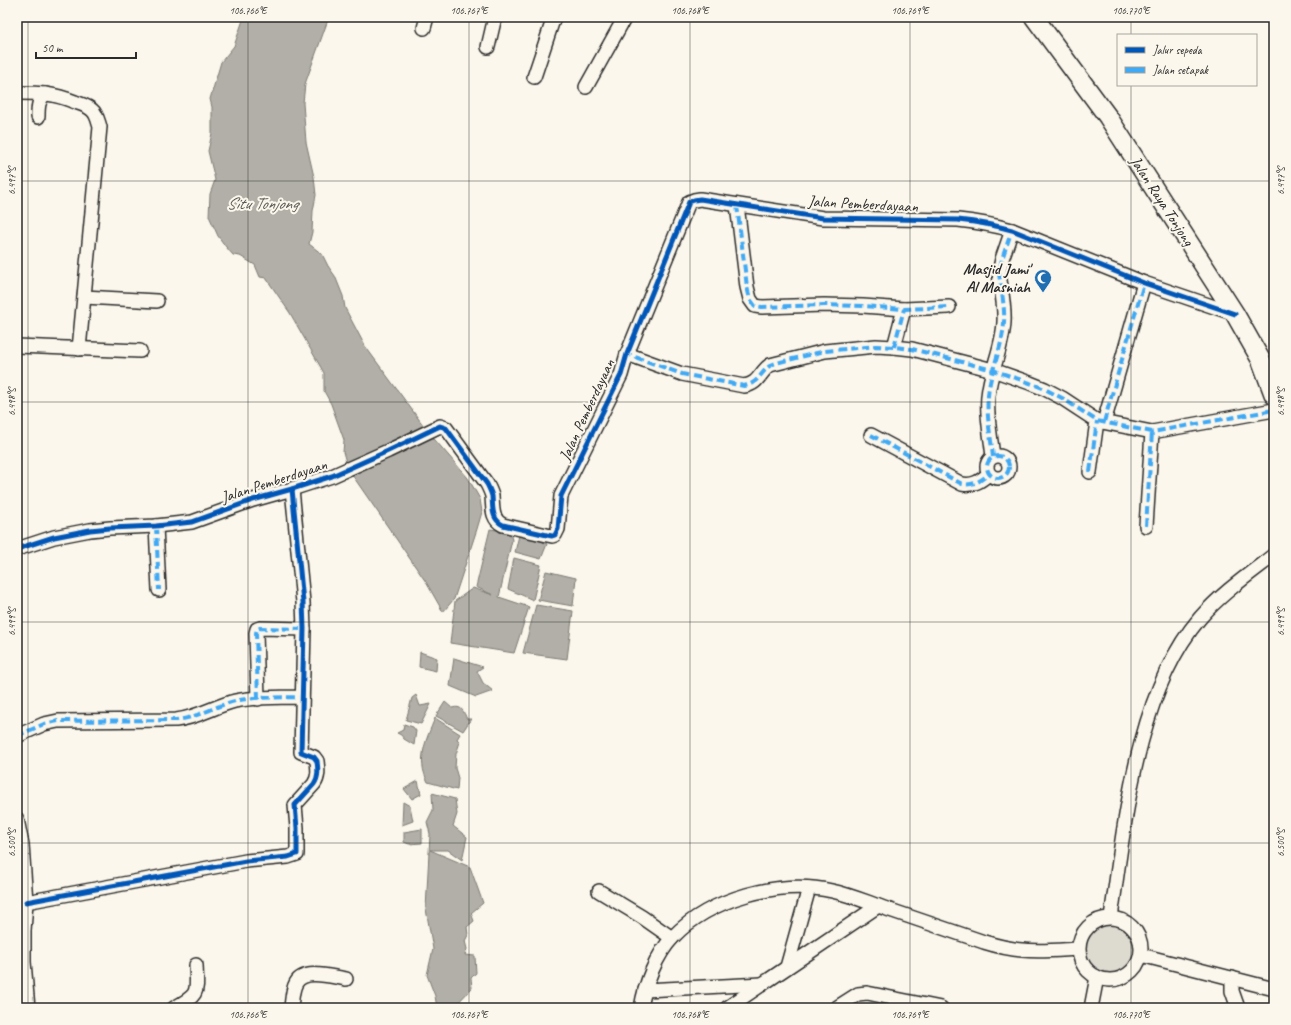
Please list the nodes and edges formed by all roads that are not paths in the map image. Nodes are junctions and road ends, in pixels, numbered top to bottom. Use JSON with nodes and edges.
{"nodes":[{"id":1,"x":495,"y":17,"type":"edge"},
{"id":2,"x":554,"y":17,"type":"edge"},
{"id":3,"x":625,"y":17,"type":"edge"},
{"id":4,"x":1034,"y":17,"type":"edge"},
{"id":5,"x":488,"y":47,"type":"dead end"},
{"id":6,"x":534,"y":77,"type":"dead end"},
{"id":7,"x":586,"y":87,"type":"dead end"},
{"id":8,"x":17,"y":93,"type":"edge"},
{"id":9,"x":45,"y":94,"type":"junction"},
{"id":10,"x":38,"y":117,"type":"dead end"},
{"id":11,"x":737,"y":204,"type":"junction"},
{"id":12,"x":1012,"y":230,"type":"junction"},
{"id":13,"x":1144,"y":283,"type":"junction"},
{"id":14,"x":84,"y":297,"type":"junction"},
{"id":15,"x":157,"y":301,"type":"dead end"},
{"id":16,"x":949,"y":307,"type":"dead end"},
{"id":17,"x":904,"y":309,"type":"junction"},
{"id":18,"x":1235,"y":314,"type":"junction"},
{"id":19,"x":17,"y":346,"type":"edge"},
{"id":20,"x":894,"y":347,"type":"junction"},
{"id":21,"x":79,"y":349,"type":"junction"},
{"id":22,"x":140,"y":351,"type":"dead end"},
{"id":23,"x":627,"y":354,"type":"junction"},
{"id":24,"x":993,"y":370,"type":"junction"},
{"id":25,"x":1274,"y":395,"type":"edge"},
{"id":26,"x":1274,"y":410,"type":"edge"},
{"id":27,"x":1101,"y":421,"type":"junction"},
{"id":28,"x":1152,"y":432,"type":"junction"},
{"id":29,"x":871,"y":435,"type":"dead end"},
{"id":30,"x":994,"y":457,"type":"junction"},
{"id":31,"x":1090,"y":472,"type":"dead end"},
{"id":32,"x":989,"y":474,"type":"junction"},
{"id":33,"x":292,"y":489,"type":"junction"},
{"id":34,"x":156,"y":526,"type":"junction"},
{"id":35,"x":1146,"y":526,"type":"dead end"},
{"id":36,"x":17,"y":548,"type":"edge"},
{"id":37,"x":1274,"y":555,"type":"edge"},
{"id":38,"x":159,"y":590,"type":"dead end"},
{"id":39,"x":304,"y":629,"type":"junction"},
{"id":40,"x":302,"y":697,"type":"junction"},
{"id":41,"x":258,"y":699,"type":"junction"},
{"id":42,"x":17,"y":736,"type":"edge"},
{"id":43,"x":17,"y":819,"type":"edge"},
{"id":44,"x":809,"y":888,"type":"junction"},
{"id":45,"x":598,"y":891,"type":"dead end"},
{"id":46,"x":26,"y":902,"type":"junction"},
{"id":47,"x":878,"y":906,"type":"junction"},
{"id":48,"x":1111,"y":917,"type":"junction"},
{"id":49,"x":20,"y":932,"type":"edge"},
{"id":50,"x":672,"y":938,"type":"junction"},
{"id":51,"x":1078,"y":949,"type":"junction"},
{"id":52,"x":1141,"y":955,"type":"junction"},
{"id":53,"x":196,"y":965,"type":"dead end"},
{"id":54,"x":787,"y":967,"type":"junction"},
{"id":55,"x":1097,"y":977,"type":"junction"},
{"id":56,"x":1232,"y":978,"type":"junction"},
{"id":57,"x":346,"y":979,"type":"dead end"},
{"id":58,"x":762,"y":984,"type":"junction"},
{"id":59,"x":1274,"y":989,"type":"edge"},
{"id":60,"x":645,"y":990,"type":"junction"},
{"id":61,"x":28,"y":1008,"type":"edge"},
{"id":62,"x":174,"y":1008,"type":"edge"},
{"id":63,"x":290,"y":1008,"type":"edge"},
{"id":64,"x":642,"y":1008,"type":"edge"},
{"id":65,"x":727,"y":1008,"type":"edge"},
{"id":66,"x":836,"y":1008,"type":"edge"},
{"id":67,"x":941,"y":1008,"type":"edge"},
{"id":68,"x":1091,"y":1008,"type":"edge"},
{"id":69,"x":1238,"y":1008,"type":"edge"}],
"edges":[{"from":1,"to":5,"type":"street"},
{"from":2,"to":6,"type":"street"},
{"from":3,"to":7,"type":"street"},
{"from":4,"to":18,"type":"main road","name":"Jalan Raya Tonjong"},
{"from":8,"to":9,"type":"street"},
{"from":9,"to":10,"type":"street"},
{"from":9,"to":14,"type":"street"},
{"from":11,"to":12,"type":"street","name":"Jalan Pemberdayaan"},
{"from":11,"to":17,"type":"street"},
{"from":11,"to":23,"type":"street","name":"Jalan Pemberdayaan"},
{"from":12,"to":13,"type":"street","name":"Jalan Pemberdayaan"},
{"from":12,"to":24,"type":"street"},
{"from":13,"to":18,"type":"street","name":"Jalan Pemberdayaan"},
{"from":13,"to":27,"type":"street"},
{"from":14,"to":15,"type":"street"},
{"from":14,"to":21,"type":"street"},
{"from":16,"to":17,"type":"street"},
{"from":17,"to":20,"type":"street"},
{"from":18,"to":25,"type":"main road","name":"Jalan Raya Tonjong"},
{"from":19,"to":21,"type":"street"},
{"from":20,"to":23,"type":"street"},
{"from":20,"to":24,"type":"street"},
{"from":21,"to":22,"type":"street"},
{"from":23,"to":33,"type":"street","name":"Jalan Pemberdayaan"},
{"from":24,"to":27,"type":"street"},
{"from":24,"to":30,"type":"street"},
{"from":26,"to":28,"type":"street"},
{"from":27,"to":28,"type":"street"},
{"from":27,"to":31,"type":"street"},
{"from":28,"to":35,"type":"street"},
{"from":29,"to":32,"type":"street"},
{"from":30,"to":32,"type":"street"},
{"from":30,"to":32,"type":"street"},
{"from":33,"to":34,"type":"street","name":"Jalan Pemberdayaan"},
{"from":33,"to":39,"type":"street"},
{"from":34,"to":36,"type":"street","name":"Jalan Pemberdayaan"},
{"from":34,"to":38,"type":"street"},
{"from":37,"to":48,"type":"street"},
{"from":39,"to":40,"type":"street"},
{"from":39,"to":41,"type":"street"},
{"from":40,"to":41,"type":"street"},
{"from":40,"to":46,"type":"street"},
{"from":41,"to":42,"type":"street"},
{"from":43,"to":46,"type":"street"},
{"from":44,"to":47,"type":"street"},
{"from":44,"to":50,"type":"street"},
{"from":44,"to":54,"type":"street"},
{"from":45,"to":50,"type":"street"},
{"from":46,"to":49,"type":"street"},
{"from":47,"to":51,"type":"street"},
{"from":47,"to":54,"type":"street"},
{"from":48,"to":51,"type":"street"},
{"from":48,"to":52,"type":"street"},
{"from":49,"to":61,"type":"street"},
{"from":50,"to":60,"type":"street"},
{"from":51,"to":55,"type":"street"},
{"from":52,"to":55,"type":"street"},
{"from":52,"to":56,"type":"street"},
{"from":53,"to":62,"type":"street"},
{"from":54,"to":58,"type":"street"},
{"from":55,"to":68,"type":"street"},
{"from":56,"to":59,"type":"street"},
{"from":56,"to":69,"type":"street"},
{"from":57,"to":63,"type":"street"},
{"from":58,"to":60,"type":"street"},
{"from":58,"to":65,"type":"street"},
{"from":60,"to":64,"type":"street"},
{"from":66,"to":67,"type":"street"}]}
